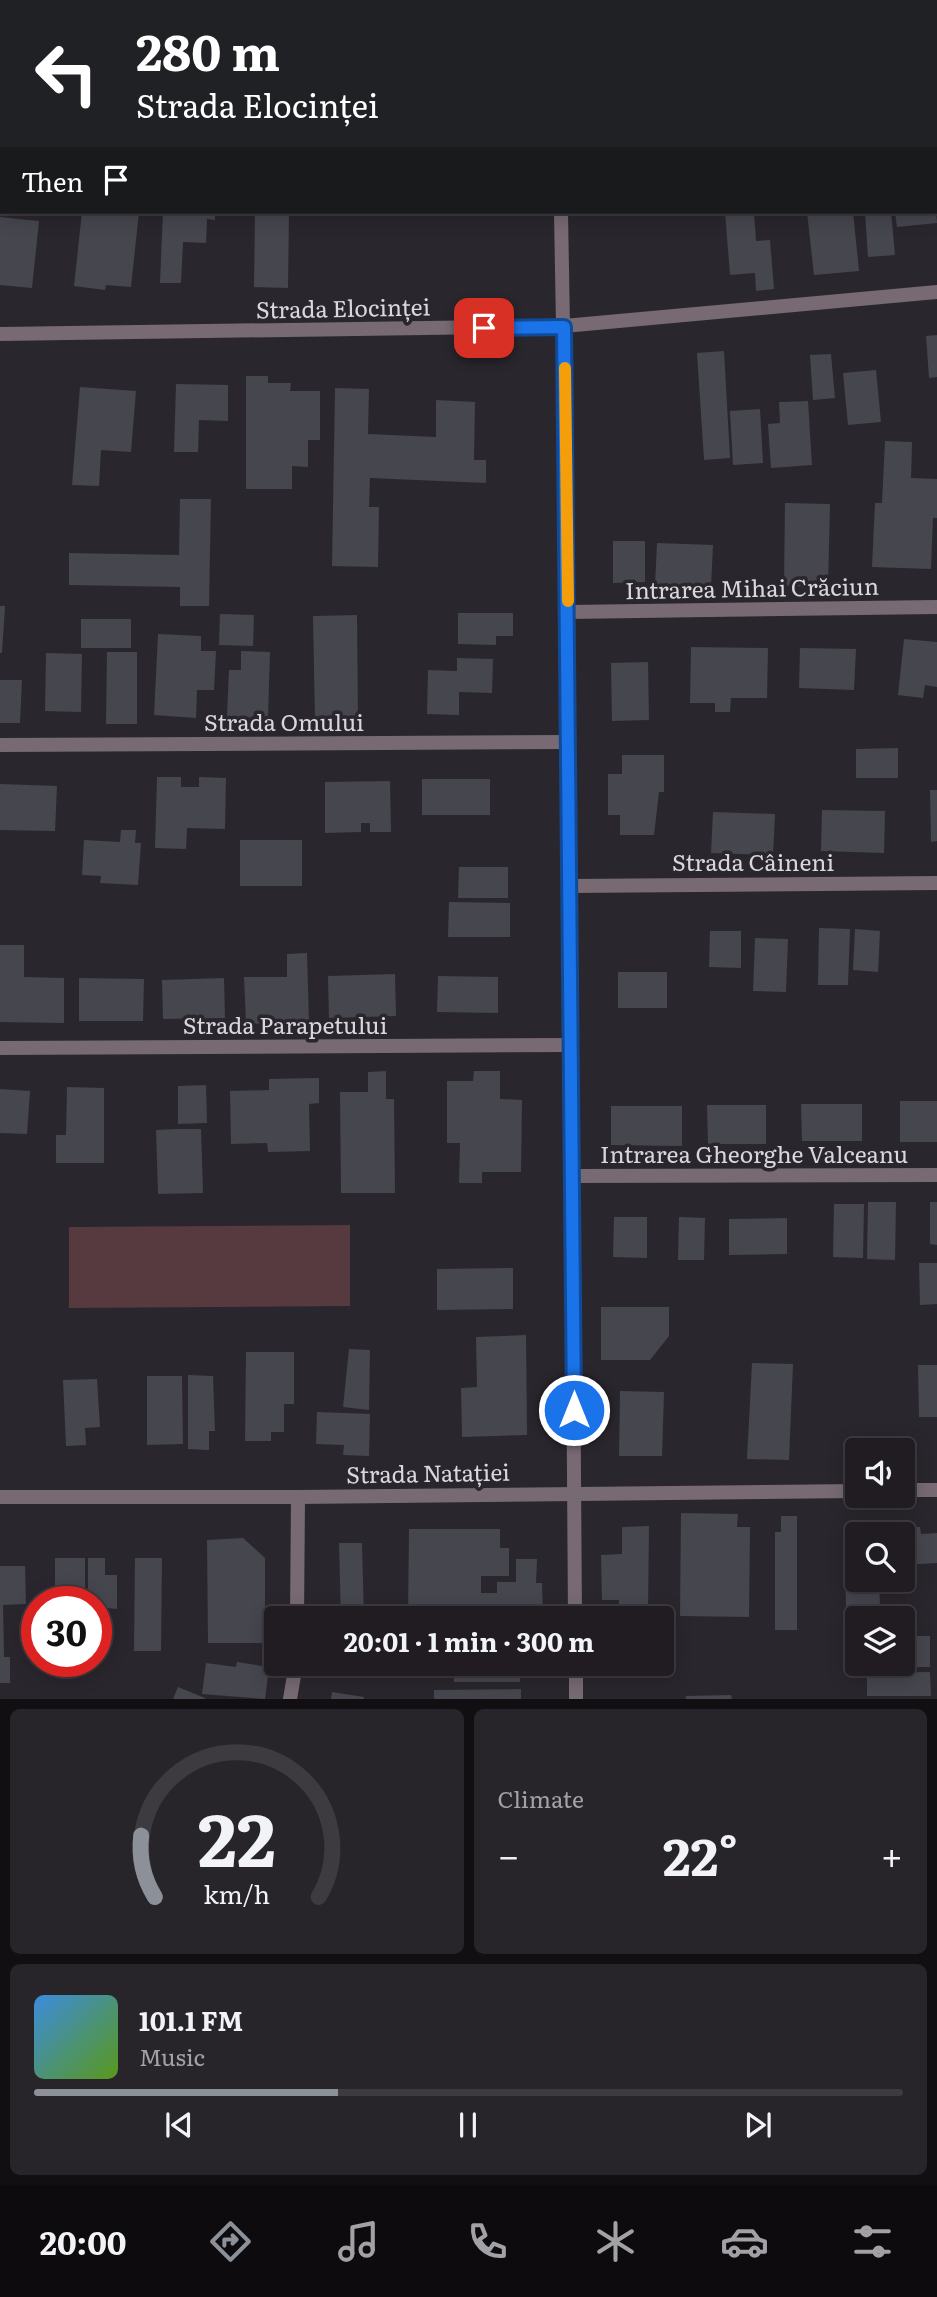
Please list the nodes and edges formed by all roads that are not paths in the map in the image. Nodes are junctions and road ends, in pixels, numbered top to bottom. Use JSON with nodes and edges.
{"nodes":[{"id":1,"x":561,"y":214,"type":"edge"},
{"id":2,"x":937,"y":292,"type":"edge"},
{"id":3,"x":564,"y":327,"type":"junction"},
{"id":4,"x":0,"y":334,"type":"edge"},
{"id":5,"x":937,"y":607,"type":"edge"},
{"id":6,"x":568,"y":612,"type":"junction"},
{"id":7,"x":569,"y":742,"type":"junction"},
{"id":8,"x":0,"y":745,"type":"edge"},
{"id":9,"x":937,"y":883,"type":"edge"},
{"id":10,"x":569,"y":886,"type":"junction"},
{"id":11,"x":571,"y":1045,"type":"junction"},
{"id":12,"x":0,"y":1048,"type":"edge"},
{"id":13,"x":937,"y":1175,"type":"edge"},
{"id":14,"x":572,"y":1176,"type":"junction"},
{"id":15,"x":915,"y":1490,"type":"edge"},
{"id":16,"x":937,"y":1490,"type":"edge"},
{"id":17,"x":845,"y":1491,"type":"edge"},
{"id":18,"x":574,"y":1492,"type":"junction"},
{"id":19,"x":0,"y":1497,"type":"edge"},
{"id":20,"x":298,"y":1497,"type":"junction"},
{"id":21,"x":297,"y":1606,"type":"edge"},
{"id":22,"x":575,"y":1606,"type":"edge"},
{"id":23,"x":294,"y":1676,"type":"edge"},
{"id":24,"x":576,"y":1676,"type":"edge"},
{"id":25,"x":290,"y":1699,"type":"edge"},
{"id":26,"x":576,"y":1699,"type":"edge"}],
"edges":[{"from":1,"to":3,"type":"street"},
{"from":2,"to":3,"type":"street","name":"Strada Elocinței"},
{"from":3,"to":4,"type":"street","name":"Strada Elocinței"},
{"from":3,"to":6,"type":"street"},
{"from":5,"to":6,"type":"street","name":"Intrarea Mihai Crăciun"},
{"from":6,"to":7,"type":"street"},
{"from":7,"to":8,"type":"street","name":"Strada Omului"},
{"from":7,"to":10,"type":"street"},
{"from":9,"to":10,"type":"street","name":"Strada Câineni"},
{"from":10,"to":11,"type":"street"},
{"from":11,"to":12,"type":"street","name":"Strada Parapetului"},
{"from":11,"to":14,"type":"street"},
{"from":13,"to":14,"type":"street","name":"Intrarea Gheorghe Valceanu"},
{"from":14,"to":18,"type":"street"},
{"from":15,"to":16,"type":"street"},
{"from":17,"to":18,"type":"street","name":"Strada Natației"},
{"from":18,"to":20,"type":"street","name":"Strada Natației"},
{"from":18,"to":22,"type":"street"},
{"from":19,"to":20,"type":"street","name":"Strada Natației"},
{"from":20,"to":21,"type":"street"},
{"from":23,"to":25,"type":"street"},
{"from":24,"to":26,"type":"street"}]}
